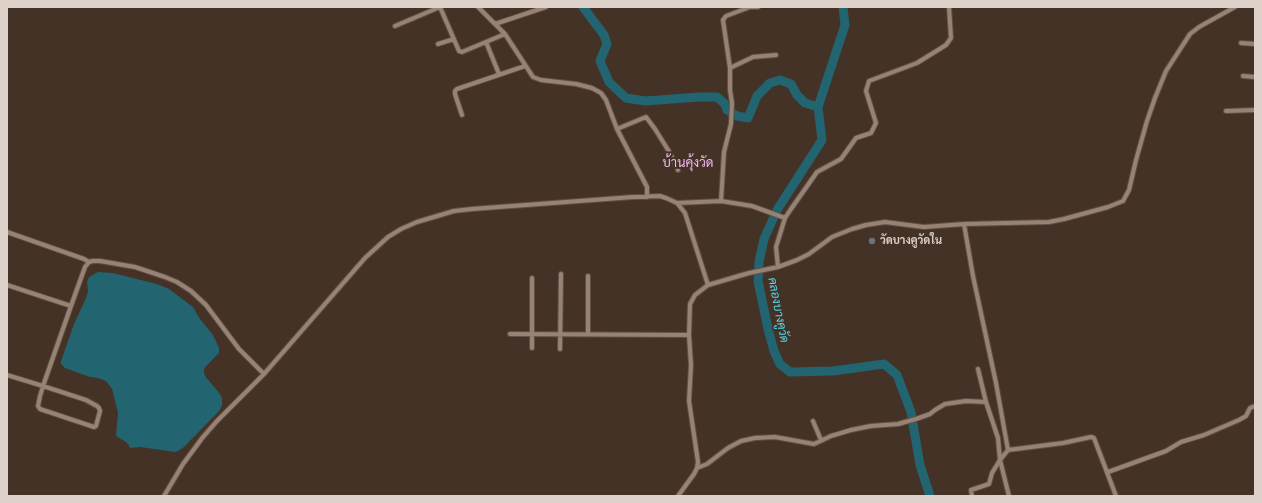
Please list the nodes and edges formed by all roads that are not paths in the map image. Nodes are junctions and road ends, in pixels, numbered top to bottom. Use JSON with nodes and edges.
{"nodes":[{"id":1,"x":440,"y":7,"type":"edge"},
{"id":2,"x":478,"y":7,"type":"edge"},
{"id":3,"x":546,"y":7,"type":"edge"},
{"id":4,"x":758,"y":7,"type":"edge"},
{"id":5,"x":949,"y":7,"type":"edge"},
{"id":6,"x":1235,"y":7,"type":"edge"},
{"id":7,"x":495,"y":24,"type":"junction"},
{"id":8,"x":395,"y":26,"type":"dead end"},
{"id":9,"x":505,"y":34,"type":"junction"},
{"id":10,"x":454,"y":39,"type":"junction"},
{"id":11,"x":486,"y":42,"type":"junction"},
{"id":12,"x":1241,"y":43,"type":"dead end"},
{"id":13,"x":438,"y":44,"type":"dead end"},
{"id":14,"x":1255,"y":44,"type":"edge"},
{"id":15,"x":776,"y":55,"type":"dead end"},
{"id":16,"x":525,"y":66,"type":"junction"},
{"id":17,"x":730,"y":68,"type":"junction"},
{"id":18,"x":499,"y":74,"type":"junction"},
{"id":19,"x":1243,"y":76,"type":"dead end"},
{"id":20,"x":1255,"y":78,"type":"edge"},
{"id":21,"x":1255,"y":110,"type":"edge"},
{"id":22,"x":1226,"y":111,"type":"dead end"},
{"id":23,"x":462,"y":115,"type":"dead end"},
{"id":24,"x":616,"y":129,"type":"junction"},
{"id":25,"x":678,"y":170,"type":"dead end"},
{"id":26,"x":647,"y":197,"type":"junction"},
{"id":27,"x":721,"y":201,"type":"junction"},
{"id":28,"x":677,"y":202,"type":"junction"},
{"id":29,"x":784,"y":218,"type":"junction"},
{"id":30,"x":964,"y":224,"type":"junction"},
{"id":31,"x":7,"y":232,"type":"edge"},
{"id":32,"x":89,"y":262,"type":"junction"},
{"id":33,"x":778,"y":266,"type":"junction"},
{"id":34,"x":560,"y":274,"type":"dead end"},
{"id":35,"x":588,"y":276,"type":"dead end"},
{"id":36,"x":532,"y":278,"type":"dead end"},
{"id":37,"x":7,"y":285,"type":"edge"},
{"id":38,"x":708,"y":285,"type":"junction"},
{"id":39,"x":71,"y":306,"type":"junction"},
{"id":40,"x":510,"y":334,"type":"dead end"},
{"id":41,"x":532,"y":334,"type":"junction"},
{"id":42,"x":560,"y":334,"type":"junction"},
{"id":43,"x":588,"y":334,"type":"junction"},
{"id":44,"x":689,"y":335,"type":"junction"},
{"id":45,"x":532,"y":348,"type":"dead end"},
{"id":46,"x":560,"y":350,"type":"dead end"},
{"id":47,"x":978,"y":369,"type":"dead end"},
{"id":48,"x":264,"y":374,"type":"junction"},
{"id":49,"x":7,"y":376,"type":"edge"},
{"id":50,"x":43,"y":386,"type":"junction"},
{"id":51,"x":986,"y":402,"type":"junction"},
{"id":52,"x":1255,"y":406,"type":"edge"},
{"id":53,"x":813,"y":422,"type":"dead end"},
{"id":54,"x":821,"y":440,"type":"junction"},
{"id":55,"x":1008,"y":450,"type":"junction"},
{"id":56,"x":1000,"y":460,"type":"junction"},
{"id":57,"x":697,"y":468,"type":"junction"},
{"id":58,"x":1108,"y":472,"type":"junction"},
{"id":59,"x":164,"y":496,"type":"edge"},
{"id":60,"x":678,"y":496,"type":"edge"},
{"id":61,"x":972,"y":496,"type":"edge"},
{"id":62,"x":1009,"y":496,"type":"edge"},
{"id":63,"x":1116,"y":496,"type":"edge"}],
"edges":[{"from":1,"to":8,"type":"street"},
{"from":1,"to":10,"type":"street"},
{"from":2,"to":7,"type":"street"},
{"from":3,"to":7,"type":"street"},
{"from":4,"to":17,"type":"street"},
{"from":5,"to":29,"type":"street"},
{"from":6,"to":30,"type":"street"},
{"from":7,"to":9,"type":"street"},
{"from":9,"to":11,"type":"street"},
{"from":9,"to":16,"type":"street"},
{"from":10,"to":11,"type":"street"},
{"from":10,"to":13,"type":"street"},
{"from":11,"to":18,"type":"street"},
{"from":12,"to":14,"type":"street"},
{"from":15,"to":17,"type":"street"},
{"from":16,"to":18,"type":"street"},
{"from":16,"to":24,"type":"street"},
{"from":17,"to":27,"type":"street"},
{"from":18,"to":23,"type":"street"},
{"from":19,"to":20,"type":"street"},
{"from":21,"to":22,"type":"street"},
{"from":24,"to":25,"type":"street"},
{"from":24,"to":26,"type":"street"},
{"from":26,"to":28,"type":"street"},
{"from":26,"to":48,"type":"street"},
{"from":27,"to":28,"type":"street"},
{"from":27,"to":29,"type":"street"},
{"from":28,"to":38,"type":"street"},
{"from":29,"to":33,"type":"street"},
{"from":30,"to":33,"type":"street"},
{"from":30,"to":55,"type":"street"},
{"from":31,"to":32,"type":"street"},
{"from":32,"to":39,"type":"street"},
{"from":32,"to":48,"type":"street"},
{"from":33,"to":38,"type":"street"},
{"from":34,"to":42,"type":"street"},
{"from":35,"to":43,"type":"street"},
{"from":36,"to":41,"type":"street"},
{"from":37,"to":39,"type":"street"},
{"from":38,"to":44,"type":"street"},
{"from":39,"to":50,"type":"street"},
{"from":40,"to":41,"type":"street"},
{"from":41,"to":42,"type":"street"},
{"from":41,"to":45,"type":"street"},
{"from":42,"to":43,"type":"street"},
{"from":42,"to":46,"type":"street"},
{"from":43,"to":44,"type":"street"},
{"from":44,"to":57,"type":"street"},
{"from":47,"to":51,"type":"street"},
{"from":48,"to":59,"type":"street"},
{"from":49,"to":50,"type":"street"},
{"from":50,"to":50,"type":"street"},
{"from":51,"to":54,"type":"street"},
{"from":51,"to":56,"type":"street"},
{"from":52,"to":58,"type":"street"},
{"from":53,"to":54,"type":"street"},
{"from":54,"to":57,"type":"street"},
{"from":55,"to":56,"type":"street"},
{"from":55,"to":58,"type":"street"},
{"from":56,"to":61,"type":"street"},
{"from":56,"to":62,"type":"street"},
{"from":57,"to":60,"type":"street"},
{"from":58,"to":63,"type":"street"}]}
